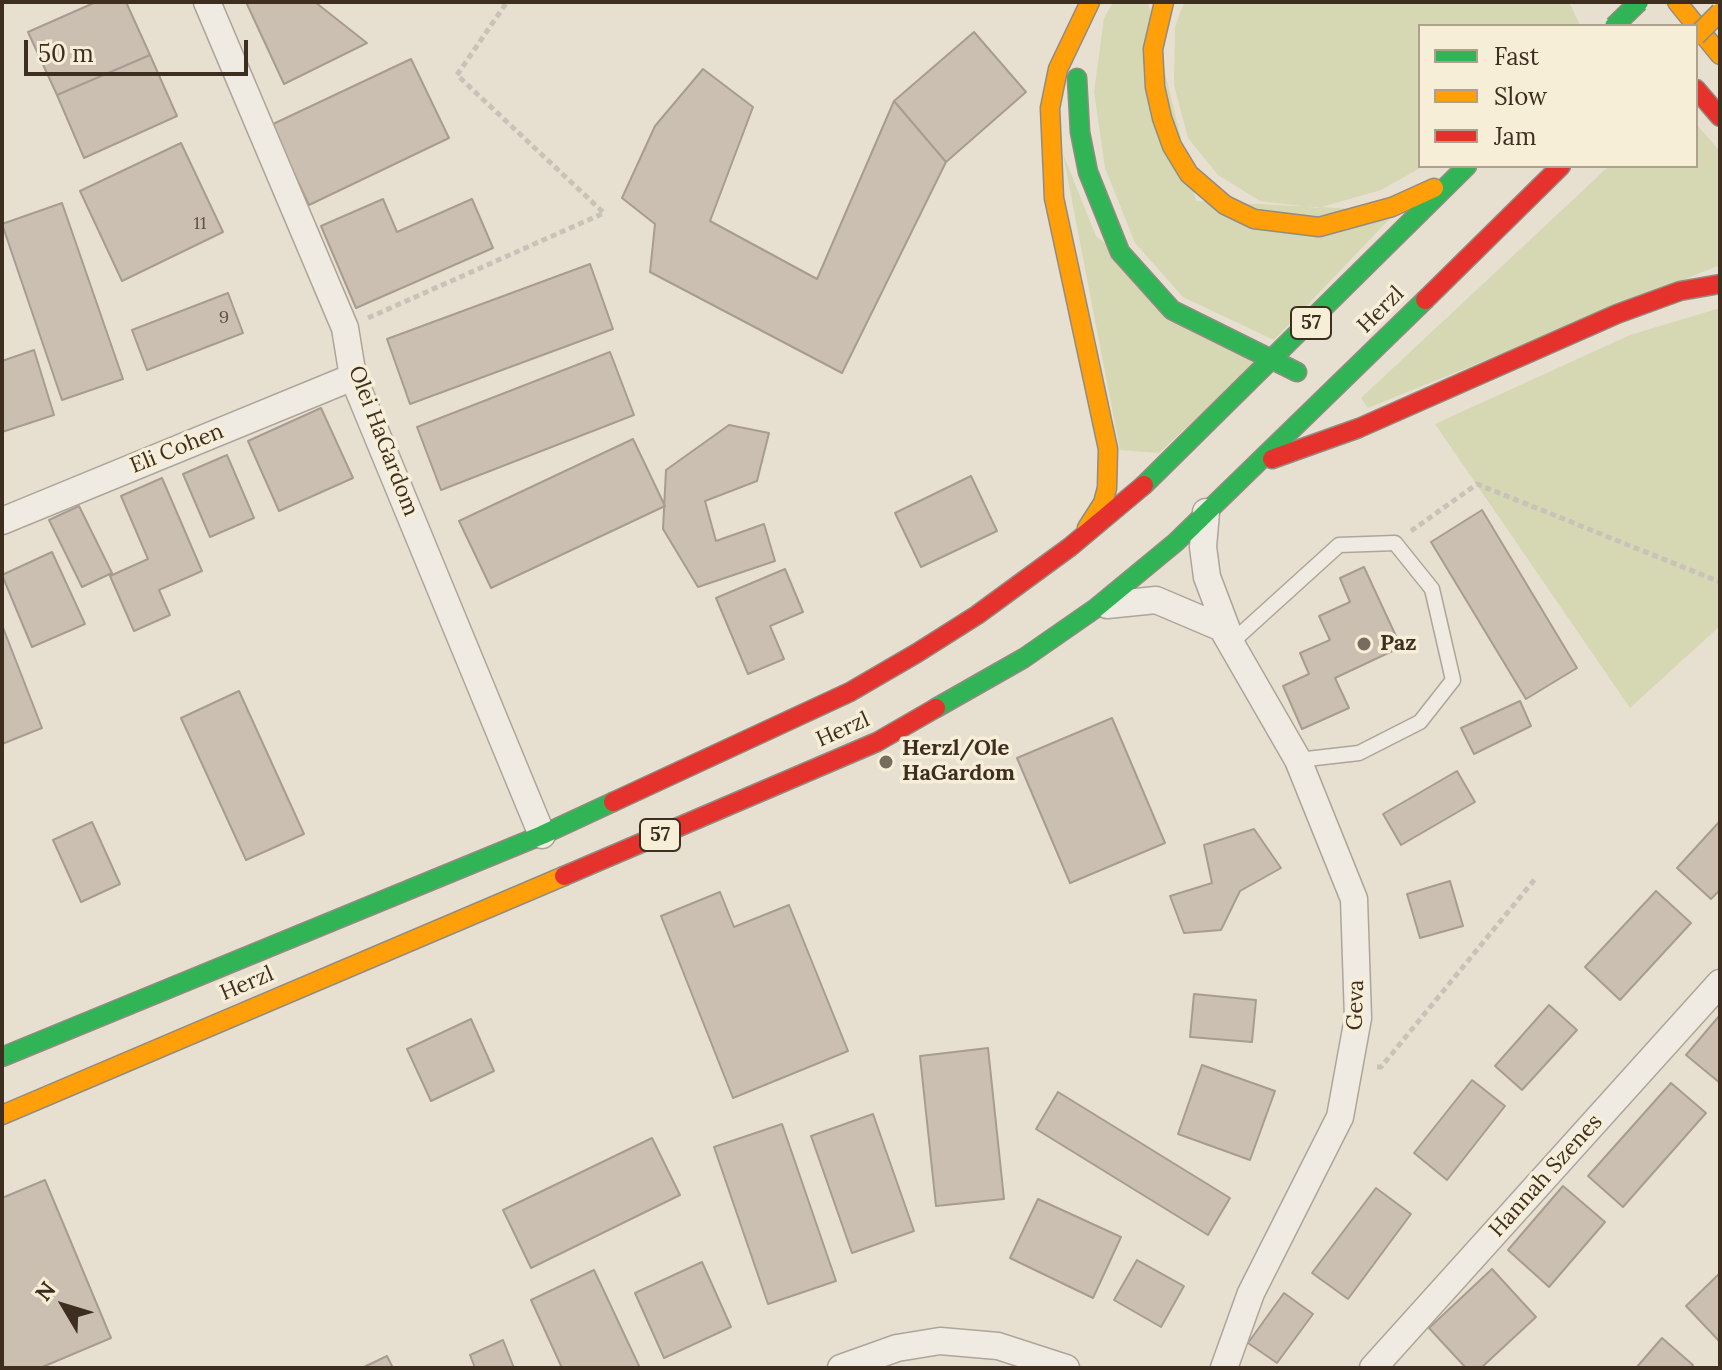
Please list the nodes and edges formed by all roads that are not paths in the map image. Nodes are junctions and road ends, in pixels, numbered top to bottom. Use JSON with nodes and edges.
{"nodes":[{"id":1,"x":207,"y":2,"type":"edge"},
{"id":2,"x":1092,"y":2,"type":"edge"},
{"id":3,"x":1164,"y":2,"type":"edge"},
{"id":4,"x":1609,"y":2,"type":"edge"},
{"id":5,"x":1625,"y":2,"type":"edge"},
{"id":6,"x":1639,"y":2,"type":"edge"},
{"id":7,"x":1677,"y":2,"type":"edge"},
{"id":8,"x":1720,"y":12,"type":"edge"},
{"id":9,"x":1616,"y":24,"type":"edge"},
{"id":10,"x":1634,"y":24,"type":"edge"},
{"id":11,"x":1643,"y":24,"type":"edge"},
{"id":12,"x":1695,"y":24,"type":"edge"},
{"id":13,"x":1698,"y":28,"type":"edge"},
{"id":14,"x":1698,"y":34,"type":"edge"},
{"id":15,"x":1720,"y":55,"type":"edge"},
{"id":16,"x":1698,"y":91,"type":"edge"},
{"id":17,"x":1720,"y":117,"type":"edge"},
{"id":18,"x":1465,"y":168,"type":"edge"},
{"id":19,"x":1559,"y":168,"type":"edge"},
{"id":20,"x":1720,"y":284,"type":"edge"},
{"id":21,"x":1273,"y":361,"type":"junction"},
{"id":22,"x":353,"y":377,"type":"junction"},
{"id":23,"x":1344,"y":381,"type":"junction"},
{"id":24,"x":1262,"y":462,"type":"junction"},
{"id":25,"x":1206,"y":512,"type":"junction"},
{"id":26,"x":2,"y":521,"type":"edge"},
{"id":27,"x":1070,"y":547,"type":"junction"},
{"id":28,"x":1096,"y":608,"type":"junction"},
{"id":29,"x":1232,"y":642,"type":"junction"},
{"id":30,"x":1298,"y":760,"type":"junction"},
{"id":31,"x":542,"y":835,"type":"junction"},
{"id":32,"x":1720,"y":983,"type":"edge"},
{"id":33,"x":2,"y":1057,"type":"edge"},
{"id":34,"x":2,"y":1115,"type":"edge"},
{"id":35,"x":841,"y":1368,"type":"edge"},
{"id":36,"x":1066,"y":1368,"type":"edge"},
{"id":37,"x":1224,"y":1368,"type":"edge"},
{"id":38,"x":1373,"y":1368,"type":"edge"}],
"edges":[{"from":1,"to":22,"type":"street","name":"Olei HaGardom"},
{"from":2,"to":21,"type":"highway"},
{"from":2,"to":27,"type":"highway"},
{"from":3,"to":18,"type":"highway"},
{"from":4,"to":10,"type":"highway"},
{"from":5,"to":11,"type":"lane"},
{"from":6,"to":9,"type":"highway","bridge":true},
{"from":7,"to":12,"type":"highway"},
{"from":8,"to":14,"type":"highway","bridge":true},
{"from":13,"to":15,"type":"highway"},
{"from":16,"to":17,"type":"highway"},
{"from":18,"to":21,"type":"highway","name":"Herzl","number":"57"},
{"from":19,"to":23,"type":"highway","name":"Herzl","number":"57"},
{"from":20,"to":24,"type":"highway"},
{"from":21,"to":23,"type":"highway"},
{"from":21,"to":27,"type":"highway","name":"Herzl","number":"57"},
{"from":22,"to":26,"type":"street","name":"Eli Cohen"},
{"from":22,"to":31,"type":"street","name":"Olei HaGardom"},
{"from":23,"to":24,"type":"highway","name":"Herzl","number":"57"},
{"from":24,"to":25,"type":"highway","name":"Herzl","number":"57"},
{"from":25,"to":28,"type":"highway","name":"Herzl","number":"57"},
{"from":25,"to":29,"type":"street","name":"Geva"},
{"from":27,"to":31,"type":"highway","name":"Herzl","number":"57"},
{"from":28,"to":29,"type":"street","name":"Geva"},
{"from":28,"to":34,"type":"highway","name":"Herzl","number":"57"},
{"from":29,"to":30,"type":"street","name":"Geva"},
{"from":29,"to":30,"type":"lane"},
{"from":30,"to":37,"type":"street","name":"Geva"},
{"from":31,"to":33,"type":"highway","name":"Herzl","number":"57"},
{"from":32,"to":38,"type":"street","name":"Hannah Szenes"},
{"from":35,"to":36,"type":"street"}]}
